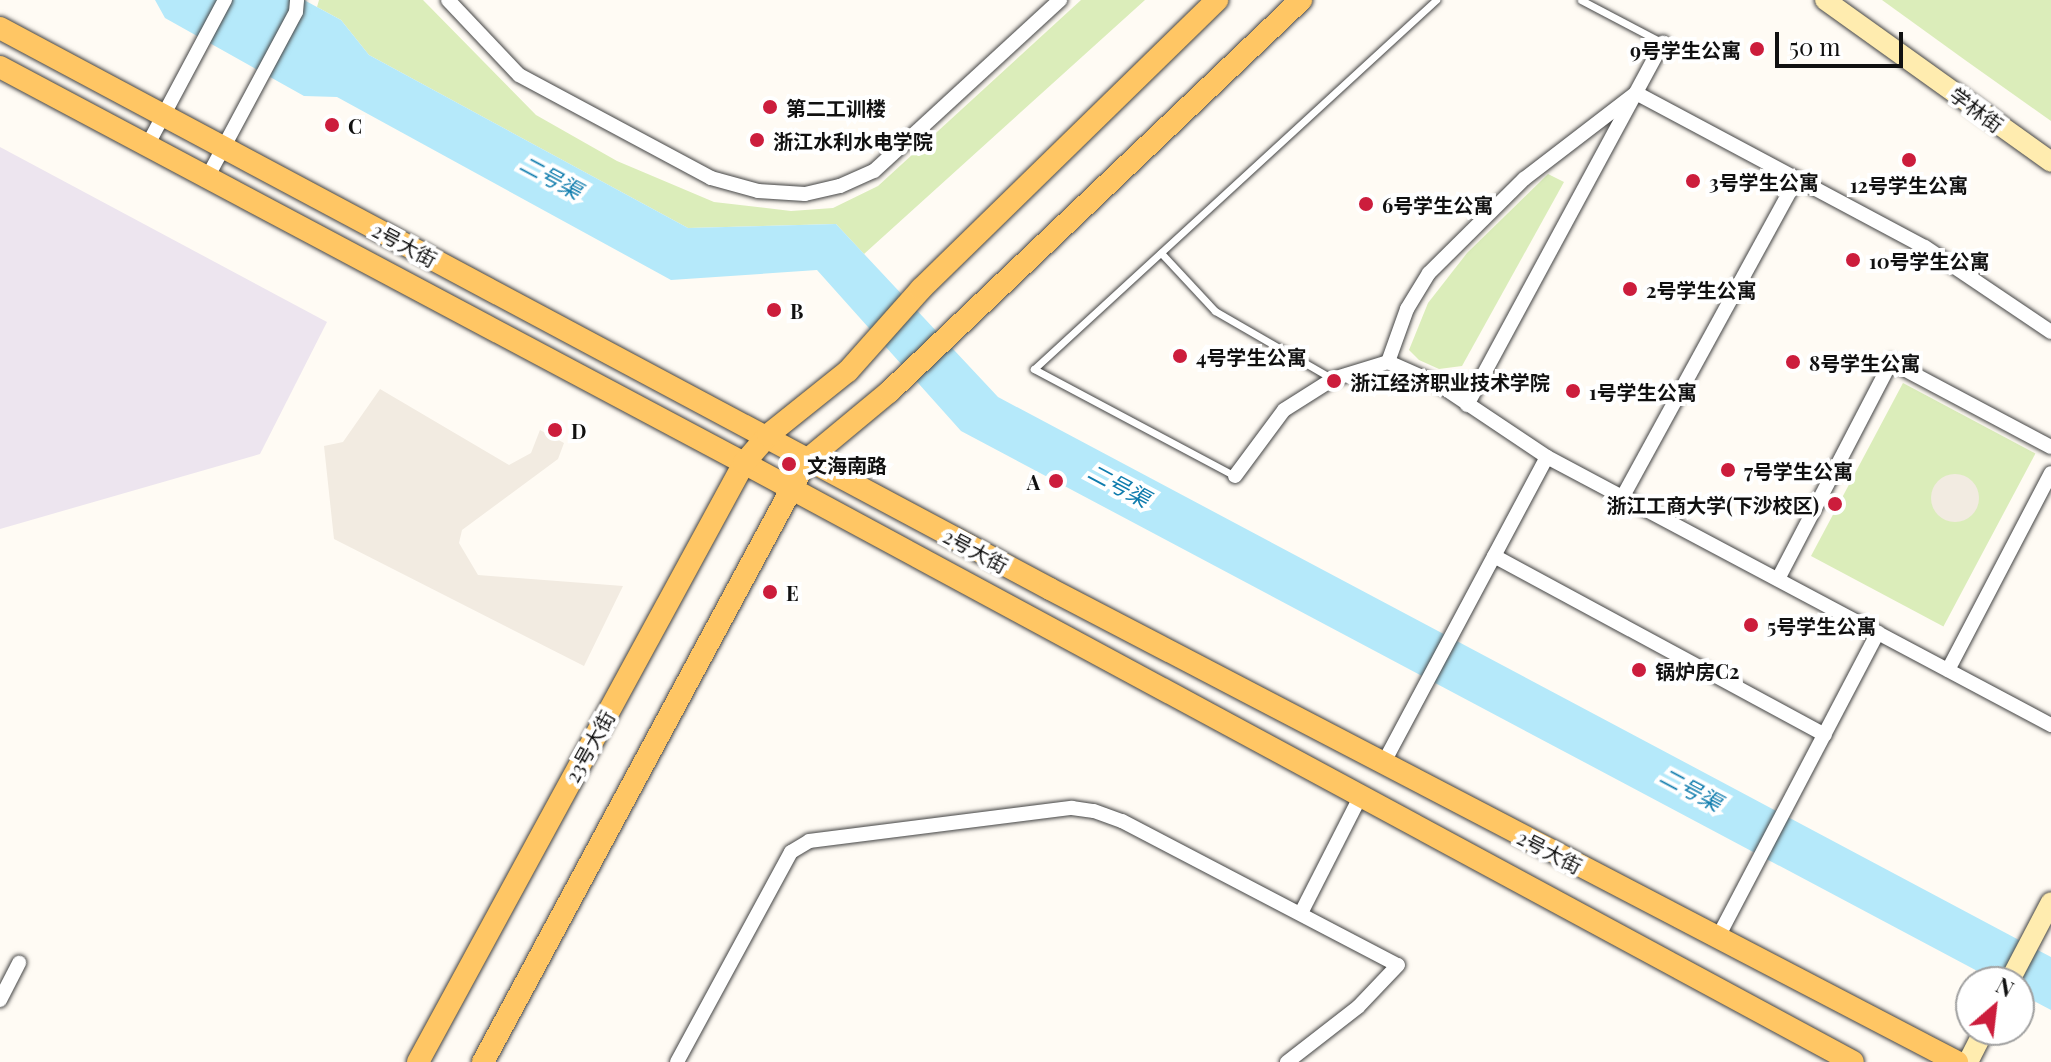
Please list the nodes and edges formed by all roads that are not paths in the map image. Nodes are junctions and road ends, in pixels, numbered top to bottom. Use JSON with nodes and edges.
{"nodes":[{"id":1,"x":225,"y":0,"type":"edge"},
{"id":2,"x":297,"y":0,"type":"edge"},
{"id":3,"x":448,"y":0,"type":"edge"},
{"id":4,"x":1060,"y":0,"type":"edge"},
{"id":5,"x":1217,"y":0,"type":"edge"},
{"id":6,"x":1301,"y":0,"type":"edge"},
{"id":7,"x":1436,"y":0,"type":"edge"},
{"id":8,"x":1581,"y":0,"type":"edge"},
{"id":9,"x":1825,"y":0,"type":"edge"},
{"id":10,"x":0,"y":28,"type":"edge"},
{"id":11,"x":1663,"y":43,"type":"joint"},
{"id":12,"x":0,"y":67,"type":"edge"},
{"id":13,"x":1636,"y":93,"type":"junction"},
{"id":14,"x":162,"y":115,"type":"junction"},
{"id":15,"x":147,"y":146,"type":"junction"},
{"id":16,"x":224,"y":148,"type":"junction"},
{"id":17,"x":2051,"y":162,"type":"edge"},
{"id":18,"x":207,"y":178,"type":"junction"},
{"id":19,"x":1797,"y":179,"type":"junction"},
{"id":20,"x":1161,"y":253,"type":"junction"},
{"id":21,"x":2051,"y":332,"type":"edge"},
{"id":22,"x":1388,"y":362,"type":"junction"},
{"id":23,"x":1333,"y":379,"type":"junction"},
{"id":24,"x":1467,"y":405,"type":"junction"},
{"id":25,"x":768,"y":435,"type":"junction"},
{"id":26,"x":2051,"y":447,"type":"edge"},
{"id":27,"x":1547,"y":457,"type":"junction"},
{"id":28,"x":807,"y":460,"type":"junction"},
{"id":29,"x":744,"y":463,"type":"junction"},
{"id":30,"x":2051,"y":473,"type":"edge"},
{"id":31,"x":1235,"y":476,"type":"joint"},
{"id":32,"x":790,"y":489,"type":"junction"},
{"id":33,"x":1622,"y":498,"type":"junction"},
{"id":34,"x":1494,"y":556,"type":"junction"},
{"id":35,"x":1778,"y":579,"type":"junction"},
{"id":36,"x":1878,"y":632,"type":"junction"},
{"id":37,"x":1948,"y":670,"type":"junction"},
{"id":38,"x":2051,"y":725,"type":"edge"},
{"id":39,"x":1825,"y":735,"type":"junction"},
{"id":40,"x":1383,"y":764,"type":"junction"},
{"id":41,"x":1360,"y":797,"type":"junction"},
{"id":42,"x":2051,"y":902,"type":"edge"},
{"id":43,"x":1301,"y":913,"type":"junction"},
{"id":44,"x":1718,"y":937,"type":"junction"},
{"id":45,"x":19,"y":963,"type":"dead end"},
{"id":46,"x":2017,"y":966,"type":"edge"},
{"id":47,"x":0,"y":1000,"type":"edge"},
{"id":48,"x":418,"y":1062,"type":"edge"},
{"id":49,"x":483,"y":1062,"type":"edge"},
{"id":50,"x":677,"y":1062,"type":"edge"},
{"id":51,"x":1287,"y":1062,"type":"edge"},
{"id":52,"x":1853,"y":1062,"type":"edge"},
{"id":53,"x":1957,"y":1062,"type":"edge"}],
"edges":[{"from":1,"to":14,"type":"street"},
{"from":2,"to":16,"type":"street"},
{"from":3,"to":4,"type":"street"},
{"from":5,"to":25,"type":"main road"},
{"from":6,"to":28,"type":"main road"},
{"from":7,"to":20,"type":"lane"},
{"from":8,"to":11,"type":"lane"},
{"from":9,"to":17,"type":"main road","name":"学林街"},
{"from":10,"to":14,"type":"main road","name":"2号大街"},
{"from":11,"to":13,"type":"street"},
{"from":12,"to":15,"type":"main road","name":"2号大街"},
{"from":13,"to":19,"type":"street"},
{"from":13,"to":22,"type":"street"},
{"from":13,"to":24,"type":"street"},
{"from":14,"to":15,"type":"street"},
{"from":14,"to":16,"type":"main road","name":"2号大街"},
{"from":15,"to":18,"type":"main road","name":"2号大街"},
{"from":16,"to":18,"type":"street"},
{"from":16,"to":25,"type":"main road","name":"2号大街"},
{"from":18,"to":29,"type":"main road","name":"2号大街"},
{"from":19,"to":21,"type":"street"},
{"from":19,"to":33,"type":"street"},
{"from":20,"to":23,"type":"lane"},
{"from":20,"to":31,"type":"lane"},
{"from":22,"to":23,"type":"street"},
{"from":22,"to":24,"type":"street"},
{"from":23,"to":31,"type":"street"},
{"from":24,"to":27,"type":"street"},
{"from":25,"to":28,"type":"main road","name":"2号大街"},
{"from":25,"to":29,"type":"main road","name":"23号大街"},
{"from":26,"to":35,"type":"street"},
{"from":27,"to":33,"type":"street"},
{"from":27,"to":34,"type":"street"},
{"from":28,"to":32,"type":"main road"},
{"from":28,"to":40,"type":"main road","name":"2号大街"},
{"from":29,"to":32,"type":"main road","name":"2号大街"},
{"from":29,"to":48,"type":"main road","name":"23号大街"},
{"from":30,"to":37,"type":"street"},
{"from":32,"to":41,"type":"main road","name":"2号大街"},
{"from":32,"to":49,"type":"main road"},
{"from":33,"to":35,"type":"street"},
{"from":34,"to":39,"type":"street"},
{"from":34,"to":40,"type":"street"},
{"from":35,"to":36,"type":"street"},
{"from":36,"to":37,"type":"street"},
{"from":36,"to":39,"type":"street"},
{"from":37,"to":38,"type":"street"},
{"from":39,"to":44,"type":"street"},
{"from":40,"to":44,"type":"main road","name":"2号大街"},
{"from":41,"to":43,"type":"street"},
{"from":41,"to":52,"type":"main road","name":"2号大街"},
{"from":42,"to":46,"type":"main road"},
{"from":43,"to":50,"type":"street"},
{"from":43,"to":51,"type":"street"},
{"from":44,"to":53,"type":"main road","name":"2号大街"},
{"from":45,"to":47,"type":"street"}]}
